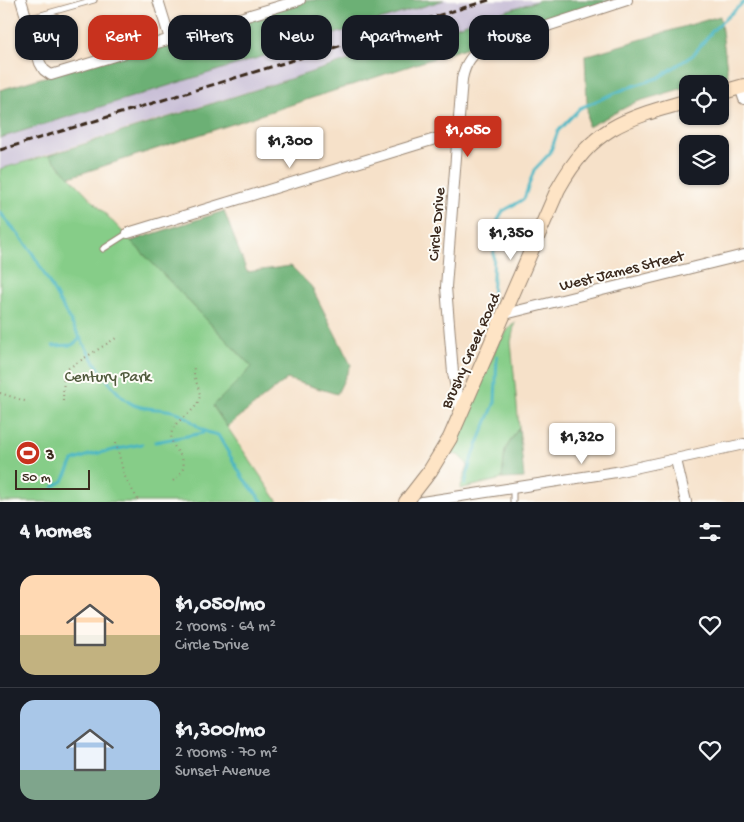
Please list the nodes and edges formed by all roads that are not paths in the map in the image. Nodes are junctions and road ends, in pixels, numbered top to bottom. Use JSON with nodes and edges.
{"nodes":[{"id":1,"x":21,"y":0,"type":"edge"},
{"id":2,"x":94,"y":0,"type":"edge"},
{"id":3,"x":158,"y":0,"type":"edge"},
{"id":4,"x":300,"y":0,"type":"edge"},
{"id":5,"x":627,"y":0,"type":"edge"},
{"id":6,"x":26,"y":15,"type":"edge"},
{"id":7,"x":41,"y":15,"type":"edge"},
{"id":8,"x":250,"y":15,"type":"edge"},
{"id":9,"x":168,"y":32,"type":"edge"},
{"id":10,"x":168,"y":40,"type":"edge"},
{"id":11,"x":39,"y":60,"type":"edge"},
{"id":12,"x":743,"y":91,"type":"edge"},
{"id":13,"x":729,"y":92,"type":"edge"},
{"id":14,"x":679,"y":104,"type":"edge"},
{"id":15,"x":458,"y":132,"type":"junction"},
{"id":16,"x":128,"y":233,"type":"joint"},
{"id":17,"x":103,"y":249,"type":"dead end"},
{"id":18,"x":744,"y":255,"type":"edge"},
{"id":19,"x":505,"y":314,"type":"junction"},
{"id":20,"x":460,"y":413,"type":"junction"},
{"id":21,"x":744,"y":444,"type":"edge"},
{"id":22,"x":676,"y":460,"type":"junction"},
{"id":23,"x":513,"y":489,"type":"junction"},
{"id":24,"x":406,"y":502,"type":"edge"},
{"id":25,"x":422,"y":502,"type":"edge"},
{"id":26,"x":513,"y":502,"type":"edge"},
{"id":27,"x":686,"y":502,"type":"edge"}],
"edges":[{"from":1,"to":6,"type":"street"},
{"from":2,"to":7,"type":"lane"},
{"from":3,"to":9,"type":"street"},
{"from":4,"to":8,"type":"street"},
{"from":5,"to":15,"type":"street","name":"Circle Drive"},
{"from":10,"to":11,"type":"street"},
{"from":12,"to":13,"type":"street"},
{"from":14,"to":19,"type":"street","name":"Brushy Creek Road"},
{"from":15,"to":16,"type":"street"},
{"from":15,"to":20,"type":"street","name":"Circle Drive"},
{"from":16,"to":17,"type":"lane"},
{"from":18,"to":19,"type":"street","name":"West James Street"},
{"from":19,"to":20,"type":"street","name":"Brushy Creek Road"},
{"from":20,"to":24,"type":"street","name":"Brushy Creek Road"},
{"from":21,"to":22,"type":"street"},
{"from":22,"to":23,"type":"street"},
{"from":22,"to":27,"type":"street"},
{"from":23,"to":25,"type":"street"},
{"from":23,"to":26,"type":"lane"}]}
